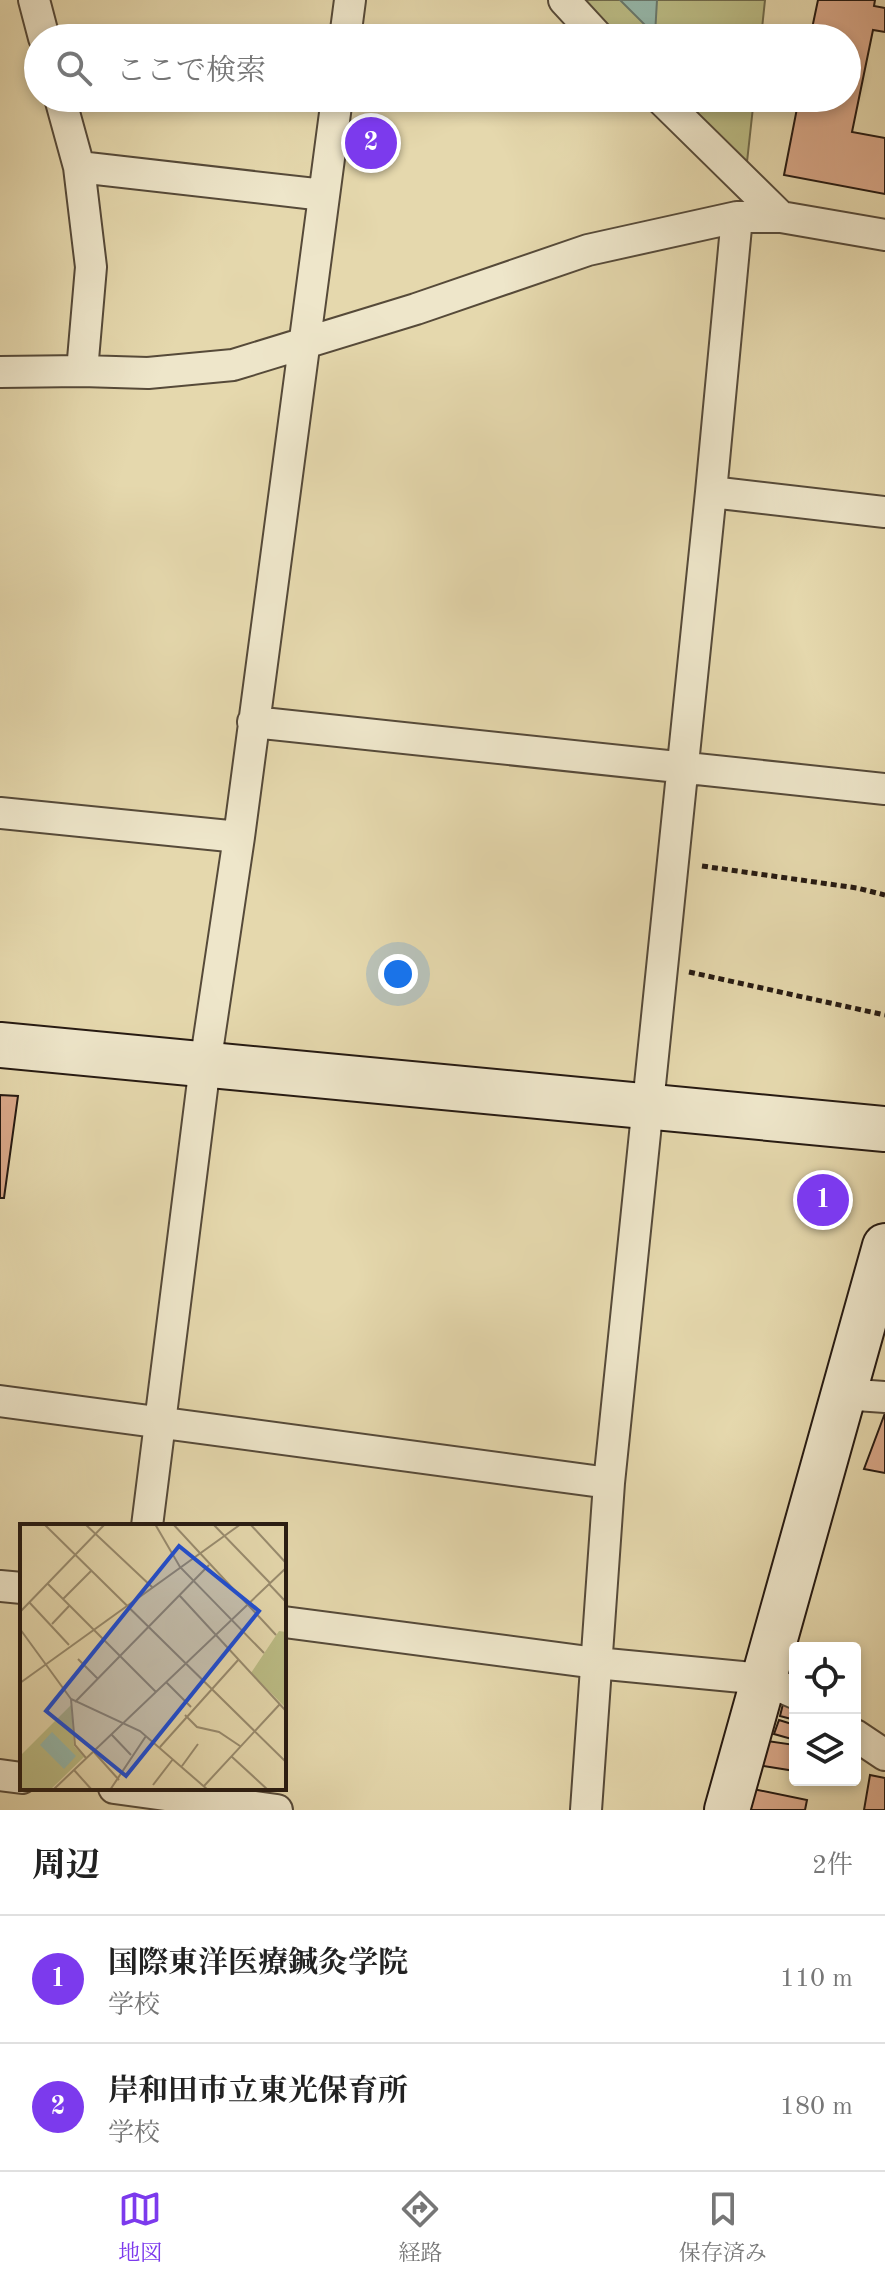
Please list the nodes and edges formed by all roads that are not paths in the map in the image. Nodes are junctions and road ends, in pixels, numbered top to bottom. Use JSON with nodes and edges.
{"nodes":[{"id":1,"x":34,"y":0,"type":"edge"},
{"id":2,"x":350,"y":0,"type":"edge"},
{"id":3,"x":564,"y":0,"type":"edge"},
{"id":4,"x":40,"y":24,"type":"edge"},
{"id":5,"x":347,"y":24,"type":"edge"},
{"id":6,"x":586,"y":24,"type":"edge"},
{"id":7,"x":64,"y":112,"type":"edge"},
{"id":8,"x":335,"y":112,"type":"edge"},
{"id":9,"x":674,"y":112,"type":"edge"},
{"id":10,"x":79,"y":167,"type":"junction"},
{"id":11,"x":324,"y":195,"type":"junction"},
{"id":12,"x":737,"y":217,"type":"junction"},
{"id":13,"x":781,"y":217,"type":"junction"},
{"id":14,"x":885,"y":235,"type":"edge"},
{"id":15,"x":303,"y":344,"type":"junction"},
{"id":16,"x":82,"y":371,"type":"junction"},
{"id":17,"x":0,"y":372,"type":"edge"},
{"id":18,"x":711,"y":492,"type":"junction"},
{"id":19,"x":885,"y":512,"type":"edge"},
{"id":20,"x":253,"y":722,"type":"junction"},
{"id":21,"x":683,"y":768,"type":"junction"},
{"id":22,"x":885,"y":789,"type":"edge"},
{"id":23,"x":0,"y":813,"type":"edge"},
{"id":24,"x":239,"y":837,"type":"junction"},
{"id":25,"x":0,"y":1045,"type":"edge"},
{"id":26,"x":205,"y":1065,"type":"junction"},
{"id":27,"x":649,"y":1107,"type":"junction"},
{"id":28,"x":885,"y":1129,"type":"edge"},
{"id":29,"x":885,"y":1246,"type":"edge"},
{"id":30,"x":842,"y":1394,"type":"junction"},
{"id":31,"x":885,"y":1397,"type":"edge"},
{"id":32,"x":0,"y":1401,"type":"edge"},
{"id":33,"x":160,"y":1421,"type":"junction"},
{"id":34,"x":609,"y":1483,"type":"junction"},
{"id":35,"x":147,"y":1524,"type":"edge"},
{"id":36,"x":0,"y":1586,"type":"edge"},
{"id":37,"x":20,"y":1588,"type":"edge"},
{"id":38,"x":286,"y":1622,"type":"edge"},
{"id":39,"x":596,"y":1663,"type":"junction"},
{"id":40,"x":779,"y":1686,"type":"edge"},
{"id":41,"x":861,"y":1739,"type":"edge"},
{"id":42,"x":885,"y":1755,"type":"edge"},
{"id":43,"x":0,"y":1775,"type":"edge"},
{"id":44,"x":20,"y":1778,"type":"edge"},
{"id":45,"x":114,"y":1790,"type":"edge"},
{"id":46,"x":129,"y":1790,"type":"edge"},
{"id":47,"x":112,"y":1810,"type":"edge"},
{"id":48,"x":277,"y":1810,"type":"edge"},
{"id":49,"x":586,"y":1810,"type":"edge"},
{"id":50,"x":727,"y":1810,"type":"edge"}],
"edges":[{"from":1,"to":4,"type":"street"},
{"from":2,"to":5,"type":"street"},
{"from":3,"to":6,"type":"street"},
{"from":7,"to":10,"type":"street"},
{"from":8,"to":11,"type":"street"},
{"from":9,"to":13,"type":"street"},
{"from":10,"to":11,"type":"street"},
{"from":10,"to":16,"type":"street"},
{"from":11,"to":15,"type":"street"},
{"from":12,"to":13,"type":"street"},
{"from":12,"to":15,"type":"street"},
{"from":12,"to":18,"type":"street"},
{"from":13,"to":14,"type":"street"},
{"from":15,"to":16,"type":"street"},
{"from":15,"to":20,"type":"street"},
{"from":16,"to":17,"type":"street"},
{"from":18,"to":19,"type":"street"},
{"from":18,"to":21,"type":"street"},
{"from":20,"to":21,"type":"street"},
{"from":20,"to":24,"type":"street"},
{"from":21,"to":22,"type":"street"},
{"from":21,"to":27,"type":"street"},
{"from":23,"to":24,"type":"street"},
{"from":24,"to":26,"type":"street"},
{"from":25,"to":26,"type":"street"},
{"from":26,"to":27,"type":"street"},
{"from":26,"to":33,"type":"street"},
{"from":27,"to":28,"type":"street"},
{"from":27,"to":34,"type":"street"},
{"from":29,"to":30,"type":"street"},
{"from":30,"to":31,"type":"street"},
{"from":30,"to":40,"type":"street"},
{"from":32,"to":33,"type":"street"},
{"from":33,"to":34,"type":"street"},
{"from":33,"to":35,"type":"street"},
{"from":34,"to":39,"type":"street"},
{"from":36,"to":37,"type":"street"},
{"from":38,"to":39,"type":"street"},
{"from":39,"to":40,"type":"street"},
{"from":39,"to":49,"type":"street"},
{"from":40,"to":50,"type":"street"},
{"from":41,"to":42,"type":"street"},
{"from":43,"to":44,"type":"street"},
{"from":45,"to":47,"type":"street"},
{"from":46,"to":48,"type":"street"}]}
